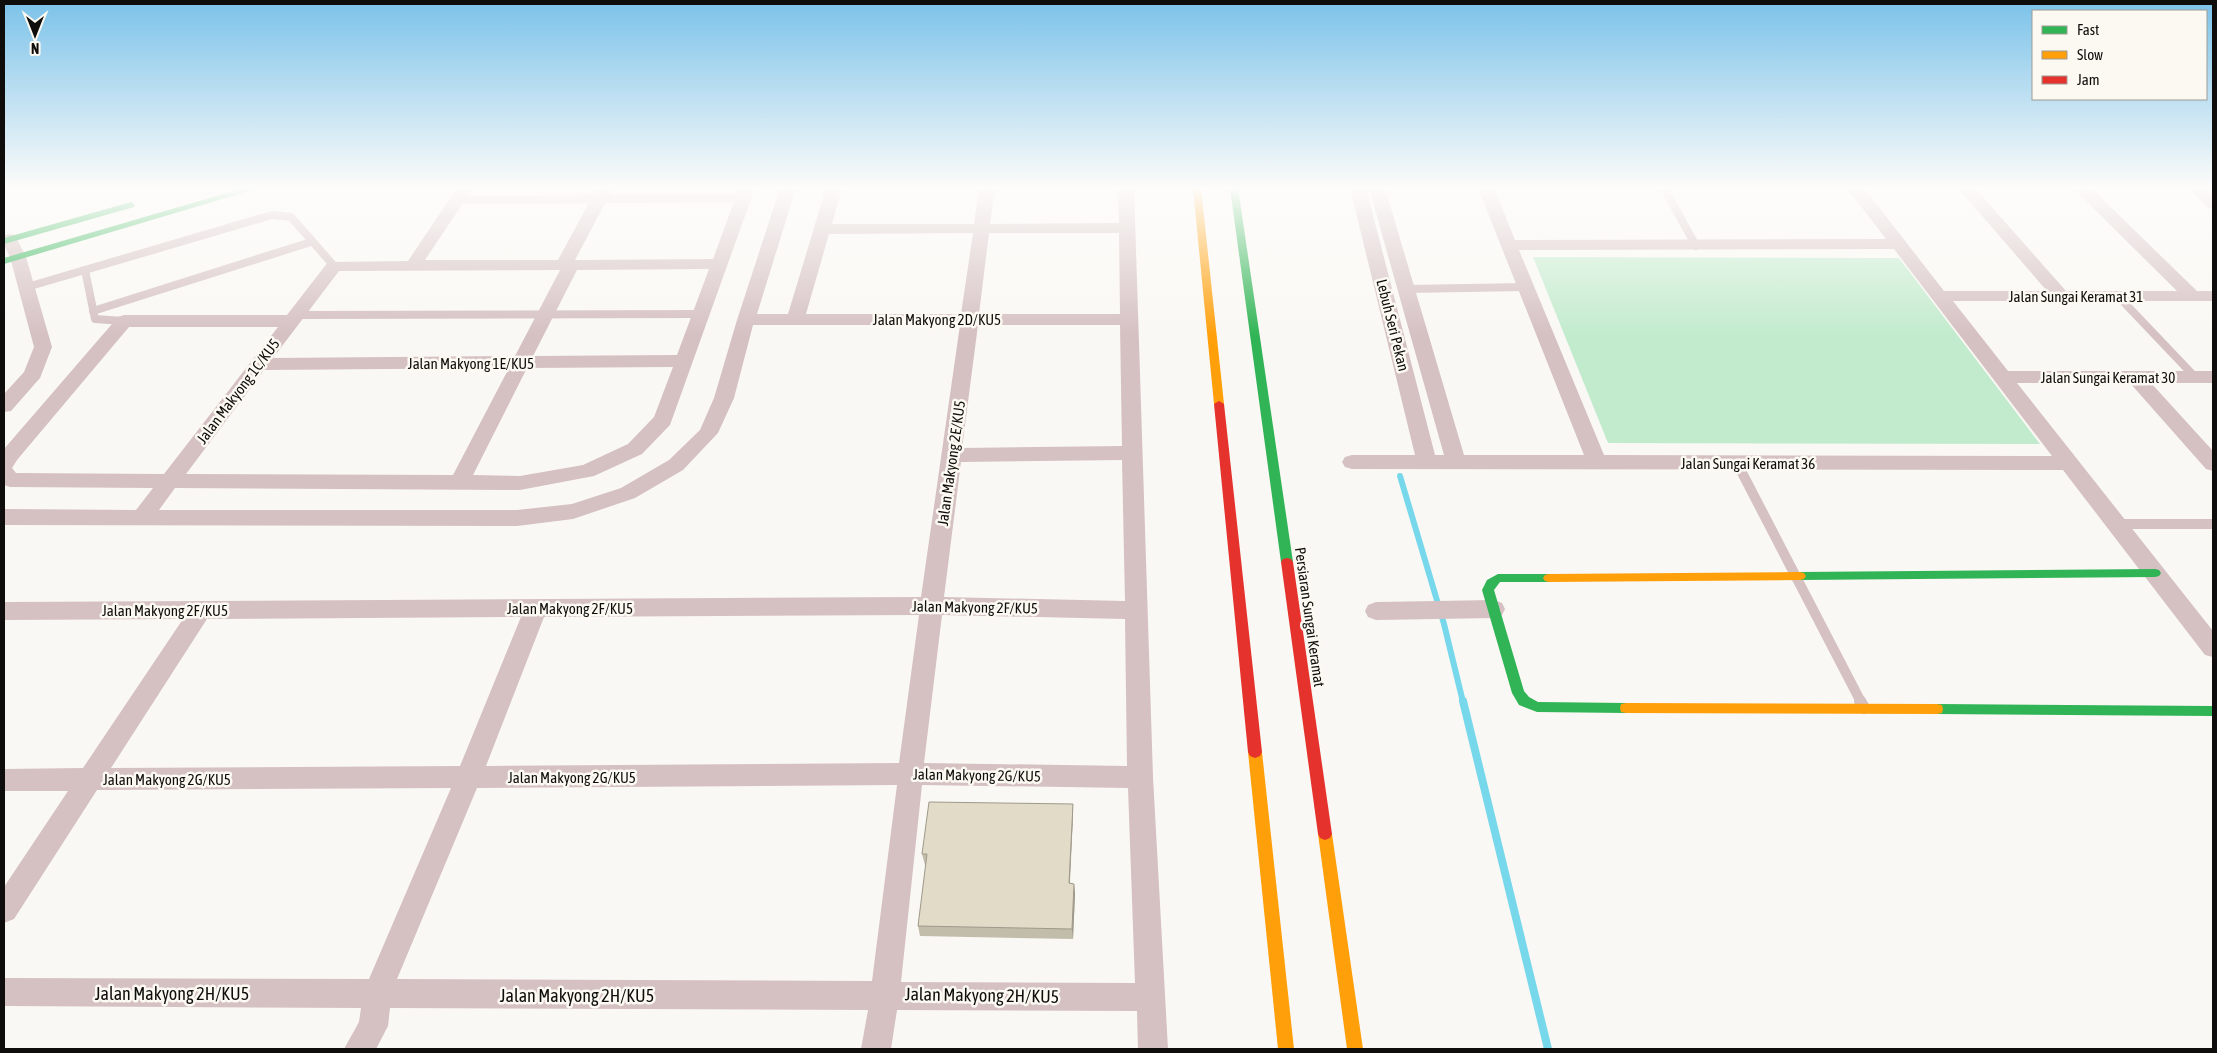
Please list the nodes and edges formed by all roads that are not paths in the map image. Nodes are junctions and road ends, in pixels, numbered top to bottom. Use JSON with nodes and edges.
{"nodes":[{"id":1,"x":86,"y":237,"type":"edge"},
{"id":2,"x":197,"y":237,"type":"edge"},
{"id":3,"x":307,"y":237,"type":"edge"},
{"id":4,"x":432,"y":237,"type":"edge"},
{"id":5,"x":581,"y":237,"type":"edge"},
{"id":6,"x":729,"y":237,"type":"edge"},
{"id":7,"x":772,"y":237,"type":"edge"},
{"id":8,"x":821,"y":237,"type":"edge"},
{"id":9,"x":981,"y":237,"type":"edge"},
{"id":10,"x":1127,"y":237,"type":"edge"},
{"id":11,"x":1202,"y":237,"type":"edge"},
{"id":12,"x":1241,"y":237,"type":"edge"},
{"id":13,"x":1370,"y":237,"type":"edge"},
{"id":14,"x":1391,"y":237,"type":"edge"},
{"id":15,"x":1505,"y":237,"type":"edge"},
{"id":16,"x":1691,"y":237,"type":"edge"},
{"id":17,"x":1893,"y":237,"type":"edge"},
{"id":18,"x":2009,"y":237,"type":"edge"},
{"id":19,"x":2132,"y":237,"type":"edge"},
{"id":20,"x":6,"y":240,"type":"edge"},
{"id":21,"x":311,"y":242,"type":"junction"},
{"id":22,"x":1898,"y":244,"type":"junction"},
{"id":23,"x":1508,"y":245,"type":"junction"},
{"id":24,"x":1696,"y":246,"type":"junction"},
{"id":25,"x":11,"y":259,"type":"edge"},
{"id":26,"x":719,"y":264,"type":"junction"},
{"id":27,"x":567,"y":265,"type":"junction"},
{"id":28,"x":334,"y":266,"type":"junction"},
{"id":29,"x":413,"y":266,"type":"junction"},
{"id":30,"x":85,"y":270,"type":"junction"},
{"id":31,"x":27,"y":287,"type":"junction"},
{"id":32,"x":1525,"y":287,"type":"junction"},
{"id":33,"x":1406,"y":288,"type":"junction"},
{"id":34,"x":1939,"y":296,"type":"junction"},
{"id":35,"x":2061,"y":296,"type":"junction"},
{"id":36,"x":2118,"y":296,"type":"junction"},
{"id":37,"x":2192,"y":296,"type":"junction"},
{"id":38,"x":2213,"y":296,"type":"edge"},
{"id":39,"x":93,"y":311,"type":"junction"},
{"id":40,"x":701,"y":314,"type":"junction"},
{"id":41,"x":545,"y":315,"type":"junction"},
{"id":42,"x":294,"y":318,"type":"junction"},
{"id":43,"x":796,"y":319,"type":"junction"},
{"id":44,"x":970,"y":319,"type":"junction"},
{"id":45,"x":1129,"y":319,"type":"junction"},
{"id":46,"x":746,"y":320,"type":"junction"},
{"id":47,"x":124,"y":321,"type":"junction"},
{"id":48,"x":684,"y":361,"type":"junction"},
{"id":49,"x":519,"y":362,"type":"junction"},
{"id":50,"x":259,"y":364,"type":"junction"},
{"id":51,"x":2002,"y":377,"type":"junction"},
{"id":52,"x":2135,"y":377,"type":"junction"},
{"id":53,"x":2204,"y":377,"type":"edge"},
{"id":54,"x":4,"y":406,"type":"edge"},
{"id":55,"x":1132,"y":453,"type":"junction"},
{"id":56,"x":952,"y":455,"type":"junction"},
{"id":57,"x":1352,"y":462,"type":"dead end"},
{"id":58,"x":1427,"y":462,"type":"junction"},
{"id":59,"x":1456,"y":462,"type":"junction"},
{"id":60,"x":1597,"y":463,"type":"junction"},
{"id":61,"x":1737,"y":463,"type":"junction"},
{"id":62,"x":2069,"y":463,"type":"junction"},
{"id":63,"x":2213,"y":463,"type":"edge"},
{"id":64,"x":4,"y":465,"type":"edge"},
{"id":65,"x":4,"y":471,"type":"edge"},
{"id":66,"x":170,"y":481,"type":"junction"},
{"id":67,"x":459,"y":482,"type":"junction"},
{"id":68,"x":4,"y":517,"type":"edge"},
{"id":69,"x":142,"y":517,"type":"junction"},
{"id":70,"x":2116,"y":524,"type":"junction"},
{"id":71,"x":2213,"y":524,"type":"edge"},
{"id":72,"x":2155,"y":573,"type":"junction"},
{"id":73,"x":1795,"y":575,"type":"junction"},
{"id":74,"x":932,"y":606,"type":"junction"},
{"id":75,"x":536,"y":609,"type":"junction"},
{"id":76,"x":1494,"y":609,"type":"junction"},
{"id":77,"x":201,"y":610,"type":"junction"},
{"id":78,"x":1136,"y":610,"type":"junction"},
{"id":79,"x":4,"y":611,"type":"edge"},
{"id":80,"x":1376,"y":611,"type":"dead end"},
{"id":81,"x":2213,"y":648,"type":"edge"},
{"id":82,"x":1865,"y":709,"type":"junction"},
{"id":83,"x":2213,"y":711,"type":"edge"},
{"id":84,"x":910,"y":774,"type":"junction"},
{"id":85,"x":1140,"y":777,"type":"junction"},
{"id":86,"x":468,"y":778,"type":"junction"},
{"id":87,"x":90,"y":779,"type":"junction"},
{"id":88,"x":4,"y":780,"type":"edge"},
{"id":89,"x":4,"y":910,"type":"edge"},
{"id":90,"x":4,"y":992,"type":"edge"},
{"id":91,"x":377,"y":994,"type":"junction"},
{"id":92,"x":885,"y":994,"type":"junction"},
{"id":93,"x":1151,"y":997,"type":"junction"},
{"id":94,"x":359,"y":1049,"type":"edge"},
{"id":95,"x":876,"y":1049,"type":"edge"},
{"id":96,"x":1153,"y":1049,"type":"edge"},
{"id":97,"x":1286,"y":1049,"type":"edge"},
{"id":98,"x":1355,"y":1049,"type":"edge"}],
"edges":[{"from":1,"to":25,"type":"street"},
{"from":2,"to":30,"type":"lane"},
{"from":3,"to":21,"type":"lane"},
{"from":4,"to":29,"type":"street"},
{"from":5,"to":27,"type":"street"},
{"from":6,"to":26,"type":"street"},
{"from":7,"to":46,"type":"street"},
{"from":8,"to":43,"type":"street"},
{"from":9,"to":44,"type":"street","name":"Jalan Makyong 2E/KU5"},
{"from":10,"to":45,"type":"street"},
{"from":11,"to":97,"type":"street"},
{"from":12,"to":98,"type":"street","name":"Persiaran Sungai Keramat"},
{"from":13,"to":58,"type":"street","name":"Lebuh Seri Pekan"},
{"from":14,"to":33,"type":"street"},
{"from":15,"to":23,"type":"street"},
{"from":16,"to":24,"type":"lane"},
{"from":17,"to":22,"type":"street"},
{"from":18,"to":35,"type":"street"},
{"from":19,"to":37,"type":"street"},
{"from":20,"to":25,"type":"street"},
{"from":21,"to":28,"type":"lane"},
{"from":21,"to":39,"type":"lane"},
{"from":22,"to":24,"type":"street"},
{"from":22,"to":34,"type":"street"},
{"from":23,"to":24,"type":"street"},
{"from":23,"to":32,"type":"street"},
{"from":25,"to":31,"type":"street"},
{"from":26,"to":27,"type":"street"},
{"from":26,"to":40,"type":"street"},
{"from":27,"to":29,"type":"street"},
{"from":27,"to":41,"type":"street"},
{"from":28,"to":29,"type":"street"},
{"from":28,"to":42,"type":"street","name":"Jalan Makyong 1C/KU5"},
{"from":30,"to":31,"type":"lane"},
{"from":30,"to":39,"type":"lane"},
{"from":31,"to":54,"type":"street"},
{"from":32,"to":33,"type":"lane"},
{"from":32,"to":60,"type":"street"},
{"from":33,"to":59,"type":"street"},
{"from":34,"to":35,"type":"street","name":"Jalan Sungai Keramat 31"},
{"from":34,"to":51,"type":"street"},
{"from":35,"to":36,"type":"street","name":"Jalan Sungai Keramat 31"},
{"from":36,"to":37,"type":"street","name":"Jalan Sungai Keramat 31"},
{"from":36,"to":53,"type":"lane"},
{"from":37,"to":38,"type":"street","name":"Jalan Sungai Keramat 31"},
{"from":39,"to":47,"type":"lane"},
{"from":40,"to":41,"type":"lane"},
{"from":40,"to":48,"type":"street"},
{"from":41,"to":42,"type":"lane"},
{"from":41,"to":49,"type":"street"},
{"from":42,"to":47,"type":"street"},
{"from":42,"to":50,"type":"street","name":"Jalan Makyong 1C/KU5"},
{"from":43,"to":44,"type":"street","name":"Jalan Makyong 2D/KU5"},
{"from":43,"to":46,"type":"street","name":"Jalan Makyong 2D/KU5"},
{"from":44,"to":45,"type":"street","name":"Jalan Makyong 2D/KU5"},
{"from":44,"to":56,"type":"street","name":"Jalan Makyong 2E/KU5"},
{"from":45,"to":55,"type":"street"},
{"from":46,"to":69,"type":"street"},
{"from":47,"to":64,"type":"street"},
{"from":48,"to":49,"type":"street","name":"Jalan Makyong 1E/KU5"},
{"from":48,"to":67,"type":"street"},
{"from":49,"to":50,"type":"street","name":"Jalan Makyong 1E/KU5"},
{"from":49,"to":67,"type":"street"},
{"from":50,"to":66,"type":"street","name":"Jalan Makyong 1C/KU5"},
{"from":51,"to":52,"type":"street","name":"Jalan Sungai Keramat 30"},
{"from":51,"to":62,"type":"street"},
{"from":52,"to":53,"type":"street","name":"Jalan Sungai Keramat 30"},
{"from":52,"to":63,"type":"street"},
{"from":55,"to":56,"type":"street"},
{"from":55,"to":78,"type":"street"},
{"from":56,"to":74,"type":"street","name":"Jalan Makyong 2E/KU5"},
{"from":57,"to":58,"type":"street","name":"Jalan Sungai Keramat 36"},
{"from":58,"to":59,"type":"street","name":"Jalan Sungai Keramat 36"},
{"from":59,"to":60,"type":"street","name":"Jalan Sungai Keramat 36"},
{"from":60,"to":61,"type":"street","name":"Jalan Sungai Keramat 36"},
{"from":61,"to":62,"type":"street","name":"Jalan Sungai Keramat 36"},
{"from":61,"to":73,"type":"lane"},
{"from":62,"to":70,"type":"street"},
{"from":65,"to":66,"type":"street"},
{"from":66,"to":67,"type":"street"},
{"from":66,"to":69,"type":"street","name":"Jalan Makyong 1C/KU5"},
{"from":68,"to":69,"type":"street"},
{"from":70,"to":71,"type":"lane"},
{"from":70,"to":72,"type":"street"},
{"from":72,"to":73,"type":"street"},
{"from":72,"to":81,"type":"street"},
{"from":73,"to":76,"type":"street"},
{"from":73,"to":82,"type":"lane"},
{"from":74,"to":75,"type":"street","name":"Jalan Makyong 2F/KU5"},
{"from":74,"to":78,"type":"street","name":"Jalan Makyong 2F/KU5"},
{"from":74,"to":84,"type":"street","name":"Jalan Makyong 2E/KU5"},
{"from":75,"to":77,"type":"street","name":"Jalan Makyong 2F/KU5"},
{"from":75,"to":86,"type":"street"},
{"from":76,"to":80,"type":"street"},
{"from":76,"to":82,"type":"street"},
{"from":77,"to":79,"type":"street","name":"Jalan Makyong 2F/KU5"},
{"from":77,"to":87,"type":"street"},
{"from":78,"to":85,"type":"street"},
{"from":82,"to":83,"type":"street"},
{"from":84,"to":85,"type":"street","name":"Jalan Makyong 2G/KU5"},
{"from":84,"to":86,"type":"street","name":"Jalan Makyong 2G/KU5"},
{"from":84,"to":92,"type":"street","name":"Jalan Makyong 2E/KU5"},
{"from":85,"to":93,"type":"street"},
{"from":86,"to":87,"type":"street","name":"Jalan Makyong 2G/KU5"},
{"from":86,"to":91,"type":"street"},
{"from":87,"to":88,"type":"street","name":"Jalan Makyong 2G/KU5"},
{"from":87,"to":89,"type":"street"},
{"from":90,"to":91,"type":"street","name":"Jalan Makyong 2H/KU5"},
{"from":91,"to":92,"type":"street","name":"Jalan Makyong 2H/KU5"},
{"from":91,"to":94,"type":"street"},
{"from":92,"to":93,"type":"street","name":"Jalan Makyong 2H/KU5"},
{"from":92,"to":95,"type":"street","name":"Jalan Makyong 2E/KU5"},
{"from":93,"to":96,"type":"street"}]}
